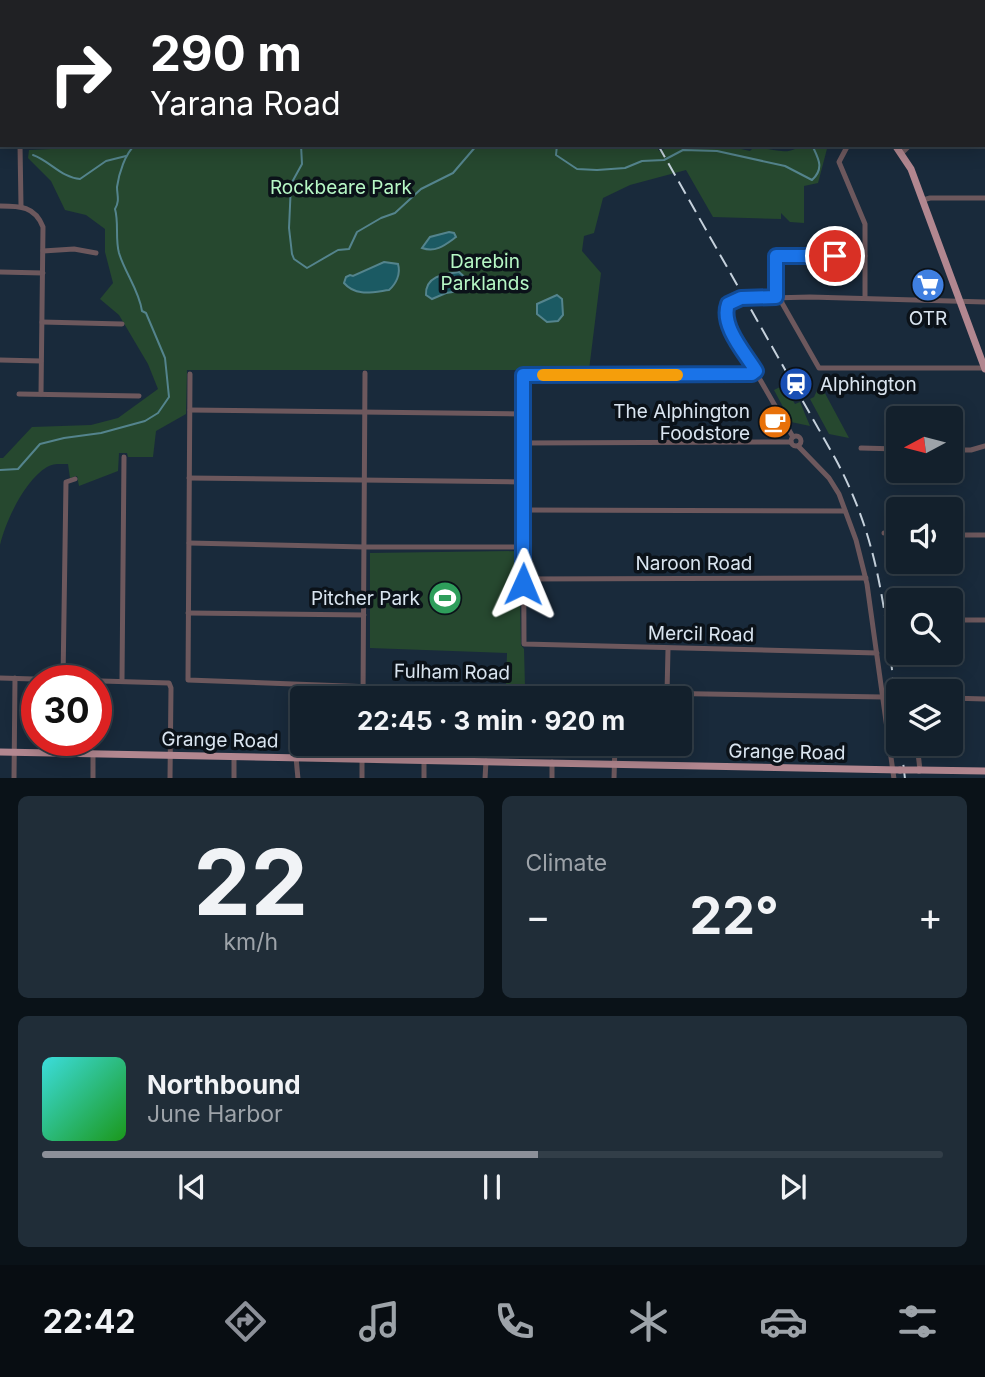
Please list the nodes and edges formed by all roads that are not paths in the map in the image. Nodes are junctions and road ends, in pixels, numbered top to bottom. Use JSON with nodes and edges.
{"nodes":[{"id":1,"x":20,"y":147,"type":"edge"},
{"id":2,"x":847,"y":147,"type":"edge"},
{"id":3,"x":897,"y":147,"type":"edge"},
{"id":4,"x":908,"y":147,"type":"edge"},
{"id":5,"x":902,"y":153,"type":"junction"},
{"id":6,"x":985,"y":198,"type":"edge"},
{"id":7,"x":923,"y":200,"type":"junction"},
{"id":8,"x":0,"y":206,"type":"edge"},
{"id":9,"x":21,"y":206,"type":"junction"},
{"id":10,"x":43,"y":251,"type":"junction"},
{"id":11,"x":96,"y":253,"type":"dead end"},
{"id":12,"x":865,"y":256,"type":"junction"},
{"id":13,"x":0,"y":272,"type":"edge"},
{"id":14,"x":43,"y":273,"type":"junction"},
{"id":15,"x":779,"y":297,"type":"junction"},
{"id":16,"x":865,"y":298,"type":"junction"},
{"id":17,"x":961,"y":301,"type":"junction"},
{"id":18,"x":985,"y":302,"type":"edge"},
{"id":19,"x":42,"y":322,"type":"junction"},
{"id":20,"x":122,"y":324,"type":"dead end"},
{"id":21,"x":0,"y":360,"type":"edge"},
{"id":22,"x":41,"y":361,"type":"junction"},
{"id":23,"x":985,"y":368,"type":"edge"},
{"id":24,"x":756,"y":371,"type":"junction"},
{"id":25,"x":365,"y":373,"type":"dead end"},
{"id":26,"x":190,"y":374,"type":"dead end"},
{"id":27,"x":19,"y":394,"type":"dead end"},
{"id":28,"x":41,"y":394,"type":"junction"},
{"id":29,"x":139,"y":396,"type":"dead end"},
{"id":30,"x":190,"y":410,"type":"junction"},
{"id":31,"x":366,"y":412,"type":"junction"},
{"id":32,"x":523,"y":414,"type":"junction"},
{"id":33,"x":792,"y":440,"type":"junction"},
{"id":34,"x":524,"y":443,"type":"junction"},
{"id":35,"x":985,"y":446,"type":"edge"},
{"id":36,"x":861,"y":448,"type":"dead end"},
{"id":37,"x":886,"y":449,"type":"edge"},
{"id":38,"x":963,"y":450,"type":"edge"},
{"id":39,"x":124,"y":457,"type":"dead end"},
{"id":40,"x":124,"y":465,"type":"junction"},
{"id":41,"x":114,"y":467,"type":"dead end"},
{"id":42,"x":189,"y":478,"type":"junction"},
{"id":43,"x":75,"y":480,"type":"dead end"},
{"id":44,"x":365,"y":480,"type":"junction"},
{"id":45,"x":523,"y":482,"type":"junction"},
{"id":46,"x":524,"y":510,"type":"junction"},
{"id":47,"x":845,"y":511,"type":"junction"},
{"id":48,"x":963,"y":535,"type":"edge"},
{"id":49,"x":985,"y":535,"type":"edge"},
{"id":50,"x":189,"y":542,"type":"junction"},
{"id":51,"x":365,"y":547,"type":"junction"},
{"id":52,"x":524,"y":547,"type":"junction"},
{"id":53,"x":866,"y":578,"type":"junction"},
{"id":54,"x":523,"y":579,"type":"junction"},
{"id":55,"x":188,"y":613,"type":"junction"},
{"id":56,"x":364,"y":615,"type":"junction"},
{"id":57,"x":963,"y":620,"type":"edge"},
{"id":58,"x":985,"y":620,"type":"edge"},
{"id":59,"x":667,"y":649,"type":"junction"},
{"id":60,"x":877,"y":653,"type":"junction"},
{"id":61,"x":63,"y":665,"type":"edge"},
{"id":62,"x":0,"y":678,"type":"edge"},
{"id":63,"x":15,"y":678,"type":"junction"},
{"id":64,"x":21,"y":678,"type":"edge"},
{"id":65,"x":112,"y":680,"type":"edge"},
{"id":66,"x":122,"y":680,"type":"junction"},
{"id":67,"x":363,"y":686,"type":"joint"},
{"id":68,"x":667,"y":686,"type":"edge"},
{"id":69,"x":692,"y":693,"type":"edge"},
{"id":70,"x":883,"y":697,"type":"junction"},
{"id":71,"x":963,"y":698,"type":"edge"},
{"id":72,"x":985,"y":699,"type":"edge"},
{"id":73,"x":0,"y":752,"type":"edge"},
{"id":74,"x":14,"y":752,"type":"junction"},
{"id":75,"x":21,"y":752,"type":"edge"},
{"id":76,"x":112,"y":754,"type":"edge"},
{"id":77,"x":170,"y":755,"type":"junction"},
{"id":78,"x":93,"y":756,"type":"edge"},
{"id":79,"x":234,"y":756,"type":"junction"},
{"id":80,"x":424,"y":756,"type":"edge"},
{"id":81,"x":614,"y":756,"type":"edge"},
{"id":82,"x":918,"y":756,"type":"edge"},
{"id":83,"x":298,"y":757,"type":"junction"},
{"id":84,"x":362,"y":759,"type":"junction"},
{"id":85,"x":424,"y":760,"type":"junction"},
{"id":86,"x":486,"y":761,"type":"junction"},
{"id":87,"x":552,"y":762,"type":"junction"},
{"id":88,"x":614,"y":764,"type":"junction"},
{"id":89,"x":919,"y":770,"type":"junction"},
{"id":90,"x":985,"y":771,"type":"edge"},
{"id":91,"x":896,"y":773,"type":"edge"},
{"id":92,"x":14,"y":778,"type":"edge"},
{"id":93,"x":93,"y":778,"type":"edge"},
{"id":94,"x":170,"y":778,"type":"edge"},
{"id":95,"x":234,"y":778,"type":"edge"},
{"id":96,"x":298,"y":778,"type":"edge"},
{"id":97,"x":362,"y":778,"type":"edge"},
{"id":98,"x":424,"y":778,"type":"edge"},
{"id":99,"x":485,"y":778,"type":"edge"},
{"id":100,"x":552,"y":778,"type":"edge"},
{"id":101,"x":614,"y":778,"type":"edge"}],
"edges":[{"from":1,"to":9,"type":"street"},
{"from":2,"to":12,"type":"street"},
{"from":3,"to":5,"type":"main road"},
{"from":4,"to":5,"type":"street"},
{"from":5,"to":7,"type":"main road"},
{"from":6,"to":7,"type":"street"},
{"from":7,"to":17,"type":"main road"},
{"from":8,"to":9,"type":"street"},
{"from":9,"to":10,"type":"street"},
{"from":10,"to":11,"type":"street"},
{"from":10,"to":14,"type":"street"},
{"from":12,"to":15,"type":"street"},
{"from":12,"to":16,"type":"street"},
{"from":13,"to":14,"type":"street"},
{"from":14,"to":19,"type":"street"},
{"from":15,"to":16,"type":"street"},
{"from":15,"to":23,"type":"street"},
{"from":15,"to":24,"type":"street"},
{"from":16,"to":17,"type":"street"},
{"from":17,"to":18,"type":"street"},
{"from":17,"to":23,"type":"main road"},
{"from":19,"to":20,"type":"street"},
{"from":19,"to":22,"type":"street"},
{"from":21,"to":22,"type":"street"},
{"from":22,"to":28,"type":"street"},
{"from":24,"to":32,"type":"street"},
{"from":24,"to":33,"type":"street"},
{"from":25,"to":31,"type":"street"},
{"from":26,"to":30,"type":"street"},
{"from":27,"to":28,"type":"street"},
{"from":28,"to":29,"type":"street"},
{"from":30,"to":31,"type":"street"},
{"from":30,"to":42,"type":"street"},
{"from":31,"to":32,"type":"street"},
{"from":31,"to":44,"type":"street"},
{"from":32,"to":34,"type":"street"},
{"from":33,"to":34,"type":"street"},
{"from":33,"to":47,"type":"street"},
{"from":34,"to":45,"type":"street"},
{"from":35,"to":38,"type":"street"},
{"from":36,"to":37,"type":"street"},
{"from":39,"to":40,"type":"street"},
{"from":40,"to":41,"type":"street"},
{"from":40,"to":66,"type":"street"},
{"from":42,"to":44,"type":"street"},
{"from":42,"to":50,"type":"street"},
{"from":43,"to":61,"type":"street"},
{"from":44,"to":45,"type":"street"},
{"from":44,"to":51,"type":"street"},
{"from":45,"to":46,"type":"street"},
{"from":46,"to":47,"type":"street"},
{"from":46,"to":52,"type":"street"},
{"from":47,"to":53,"type":"street"},
{"from":48,"to":49,"type":"street"},
{"from":50,"to":51,"type":"street"},
{"from":50,"to":55,"type":"street"},
{"from":51,"to":52,"type":"street"},
{"from":51,"to":56,"type":"street"},
{"from":52,"to":54,"type":"street"},
{"from":53,"to":54,"type":"street","name":"Naroon Road"},
{"from":53,"to":60,"type":"street"},
{"from":54,"to":59,"type":"street","name":"Mercil Road"},
{"from":55,"to":56,"type":"street"},
{"from":55,"to":67,"type":"street","name":"Fulham Road"},
{"from":56,"to":67,"type":"street"},
{"from":57,"to":58,"type":"street"},
{"from":59,"to":60,"type":"street","name":"Mercil Road"},
{"from":59,"to":68,"type":"street"},
{"from":60,"to":70,"type":"street"},
{"from":62,"to":63,"type":"street"},
{"from":63,"to":64,"type":"street"},
{"from":63,"to":74,"type":"street"},
{"from":65,"to":66,"type":"street"},
{"from":66,"to":77,"type":"street"},
{"from":69,"to":70,"type":"street","name":"Fulham Road"},
{"from":70,"to":91,"type":"street"},
{"from":71,"to":72,"type":"street"},
{"from":73,"to":74,"type":"main road","name":"Grange Road"},
{"from":74,"to":75,"type":"main road","name":"Grange Road"},
{"from":74,"to":92,"type":"street"},
{"from":76,"to":77,"type":"main road","name":"Grange Road"},
{"from":77,"to":79,"type":"main road","name":"Grange Road"},
{"from":77,"to":94,"type":"street"},
{"from":78,"to":93,"type":"street"},
{"from":79,"to":83,"type":"main road","name":"Grange Road"},
{"from":79,"to":95,"type":"street"},
{"from":80,"to":85,"type":"street"},
{"from":81,"to":88,"type":"street"},
{"from":82,"to":89,"type":"street"},
{"from":83,"to":84,"type":"main road","name":"Grange Road"},
{"from":83,"to":96,"type":"street"},
{"from":84,"to":85,"type":"main road","name":"Grange Road"},
{"from":84,"to":97,"type":"street"},
{"from":85,"to":86,"type":"main road","name":"Grange Road"},
{"from":85,"to":98,"type":"street"},
{"from":86,"to":87,"type":"main road","name":"Grange Road"},
{"from":86,"to":99,"type":"street"},
{"from":87,"to":88,"type":"main road","name":"Grange Road"},
{"from":87,"to":100,"type":"street"},
{"from":88,"to":91,"type":"main road","name":"Grange Road"},
{"from":88,"to":101,"type":"street"},
{"from":89,"to":90,"type":"main road","name":"Grange Road"},
{"from":89,"to":91,"type":"main road","name":"Grange Road","bridge":true}]}
